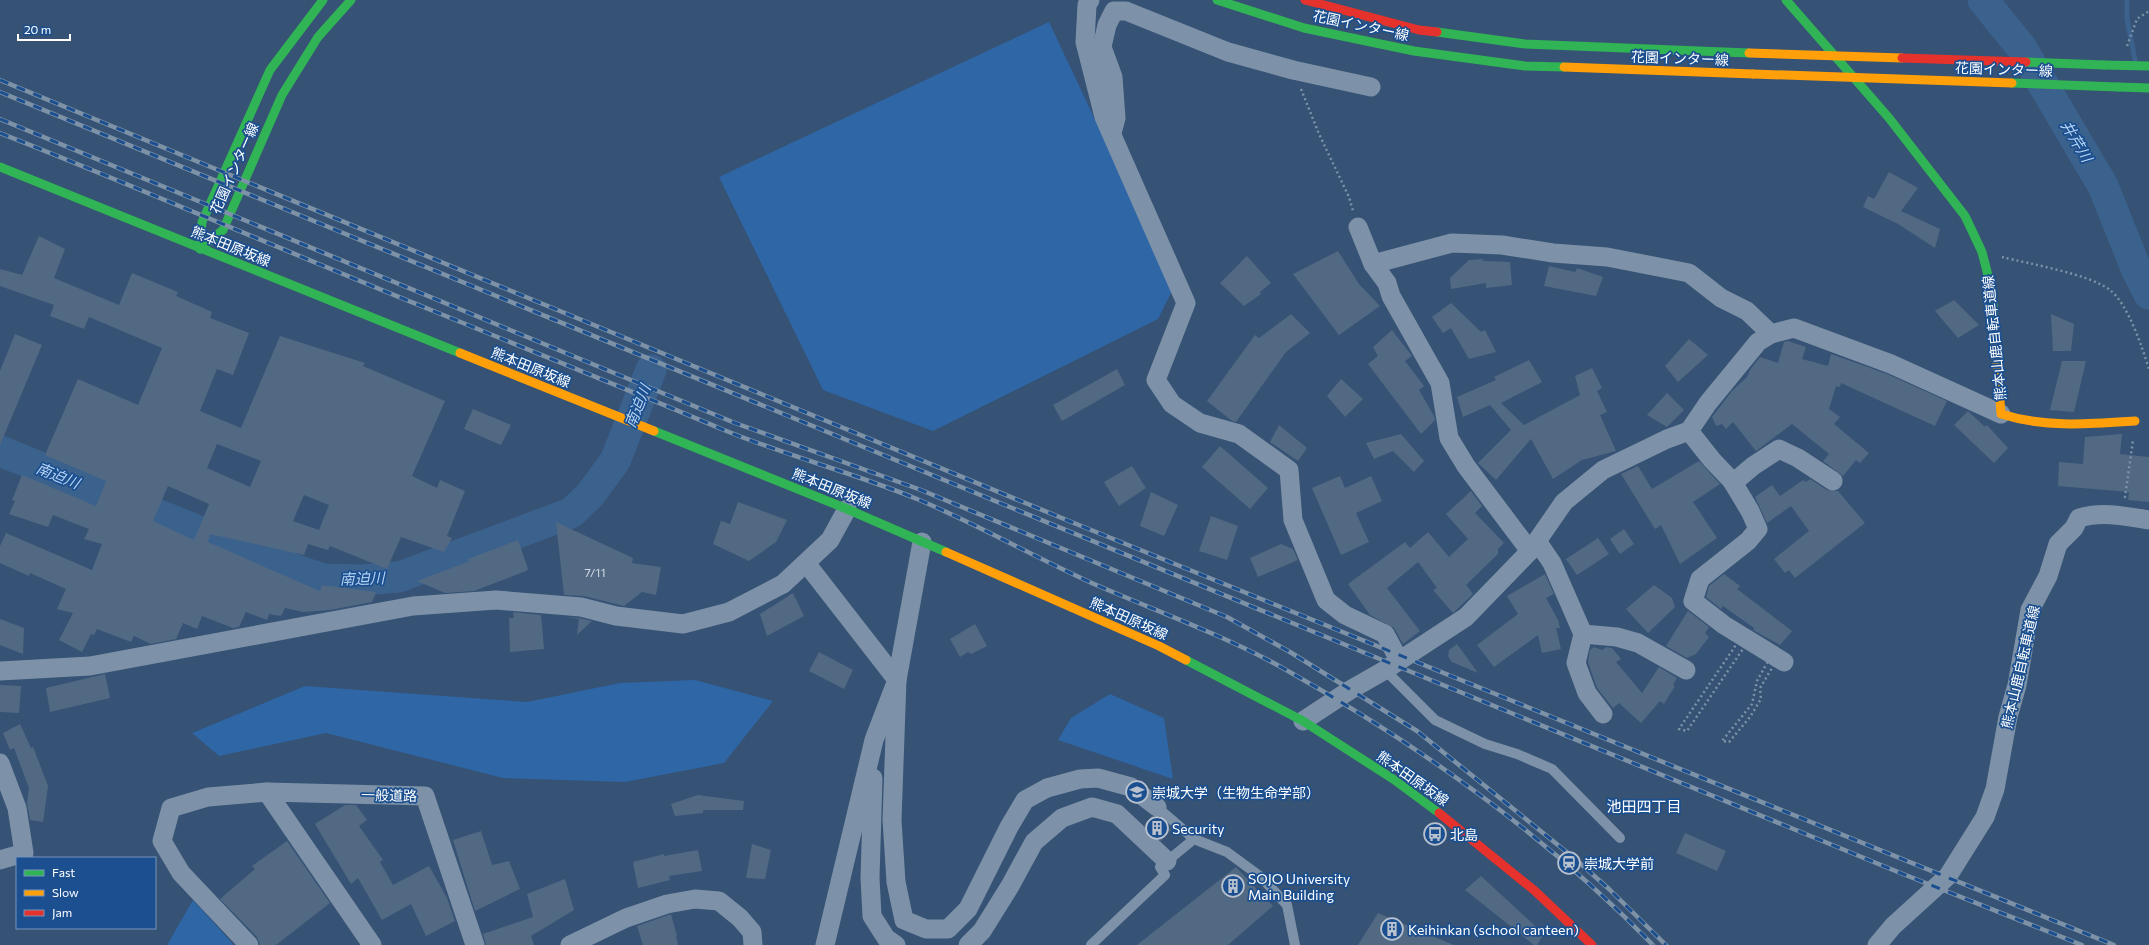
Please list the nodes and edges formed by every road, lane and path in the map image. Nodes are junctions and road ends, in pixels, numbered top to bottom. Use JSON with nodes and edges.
{"nodes":[{"id":1,"x":323,"y":0,"type":"edge"},
{"id":2,"x":351,"y":0,"type":"edge"},
{"id":3,"x":1090,"y":0,"type":"edge"},
{"id":4,"x":1217,"y":0,"type":"edge"},
{"id":5,"x":1305,"y":0,"type":"edge"},
{"id":6,"x":1786,"y":0,"type":"edge"},
{"id":7,"x":2149,"y":11,"type":"edge"},
{"id":8,"x":2122,"y":66,"type":"junction"},
{"id":9,"x":2149,"y":66,"type":"edge"},
{"id":10,"x":1293,"y":70,"type":"junction"},
{"id":11,"x":1371,"y":87,"type":"dead end"},
{"id":12,"x":2149,"y":88,"type":"edge"},
{"id":13,"x":1112,"y":135,"type":"junction"},
{"id":14,"x":0,"y":167,"type":"edge"},
{"id":15,"x":1358,"y":227,"type":"joint"},
{"id":16,"x":200,"y":249,"type":"junction"},
{"id":17,"x":1982,"y":252,"type":"junction"},
{"id":18,"x":1372,"y":264,"type":"junction"},
{"id":19,"x":1771,"y":334,"type":"junction"},
{"id":20,"x":2149,"y":369,"type":"edge"},
{"id":21,"x":2001,"y":414,"type":"junction"},
{"id":22,"x":2142,"y":420,"type":"edge"},
{"id":23,"x":1689,"y":432,"type":"junction"},
{"id":24,"x":1833,"y":481,"type":"dead end"},
{"id":25,"x":1734,"y":483,"type":"junction"},
{"id":26,"x":2118,"y":496,"type":"dead end"},
{"id":27,"x":847,"y":510,"type":"junction"},
{"id":28,"x":2149,"y":520,"type":"edge"},
{"id":29,"x":922,"y":542,"type":"junction"},
{"id":30,"x":1534,"y":546,"type":"junction"},
{"id":31,"x":806,"y":563,"type":"junction"},
{"id":32,"x":1583,"y":634,"type":"junction"},
{"id":33,"x":1746,"y":638,"type":"junction"},
{"id":34,"x":1778,"y":658,"type":"junction"},
{"id":35,"x":1392,"y":665,"type":"junction"},
{"id":36,"x":1686,"y":670,"type":"dead end"},
{"id":37,"x":0,"y":671,"type":"edge"},
{"id":38,"x":897,"y":680,"type":"junction"},
{"id":39,"x":1603,"y":714,"type":"dead end"},
{"id":40,"x":1303,"y":721,"type":"junction"},
{"id":41,"x":874,"y":740,"type":"junction"},
{"id":42,"x":0,"y":763,"type":"edge"},
{"id":43,"x":267,"y":792,"type":"junction"},
{"id":44,"x":1157,"y":807,"type":"joint"},
{"id":45,"x":1620,"y":838,"type":"dead end"},
{"id":46,"x":1194,"y":839,"type":"junction"},
{"id":47,"x":0,"y":860,"type":"edge"},
{"id":48,"x":1167,"y":861,"type":"junction"},
{"id":49,"x":249,"y":945,"type":"edge"},
{"id":50,"x":372,"y":945,"type":"edge"},
{"id":51,"x":475,"y":945,"type":"edge"},
{"id":52,"x":570,"y":945,"type":"edge"},
{"id":53,"x":753,"y":945,"type":"edge"},
{"id":54,"x":825,"y":945,"type":"edge"},
{"id":55,"x":896,"y":945,"type":"edge"},
{"id":56,"x":968,"y":945,"type":"edge"},
{"id":57,"x":1091,"y":945,"type":"edge"},
{"id":58,"x":1295,"y":945,"type":"edge"},
{"id":59,"x":1592,"y":945,"type":"edge"},
{"id":60,"x":1877,"y":945,"type":"edge"}],
"edges":[{"from":1,"to":16,"type":"main road","name":"花園インター線"},
{"from":2,"to":16,"type":"main road","name":"花園インター線"},
{"from":3,"to":13,"type":"street"},
{"from":4,"to":12,"type":"main road","name":"花園インター線","bridge":true},
{"from":5,"to":8,"type":"main road","name":"花園インター線","bridge":true},
{"from":6,"to":17,"type":"main road","name":"熊本山鹿自転車道線"},
{"from":7,"to":8,"type":"path"},
{"from":8,"to":9,"type":"main road","name":"花園インター線"},
{"from":10,"to":11,"type":"street"},
{"from":10,"to":13,"type":"street"},
{"from":10,"to":15,"type":"path"},
{"from":13,"to":35,"type":"street"},
{"from":14,"to":16,"type":"main road","name":"熊本田原坂線"},
{"from":15,"to":18,"type":"street"},
{"from":16,"to":27,"type":"main road","name":"熊本田原坂線"},
{"from":17,"to":20,"type":"path"},
{"from":17,"to":21,"type":"main road","name":"熊本山鹿自転車道線"},
{"from":18,"to":19,"type":"street"},
{"from":18,"to":30,"type":"street"},
{"from":19,"to":21,"type":"street"},
{"from":19,"to":23,"type":"street"},
{"from":21,"to":22,"type":"main road","name":"熊本山鹿自転車道線"},
{"from":22,"to":26,"type":"path"},
{"from":23,"to":25,"type":"street"},
{"from":23,"to":30,"type":"street"},
{"from":24,"to":25,"type":"street"},
{"from":25,"to":33,"type":"street"},
{"from":27,"to":29,"type":"main road","name":"熊本田原坂線"},
{"from":27,"to":31,"type":"street"},
{"from":28,"to":60,"type":"street","name":"熊本山鹿自転車道線"},
{"from":29,"to":38,"type":"street"},
{"from":29,"to":40,"type":"main road","name":"熊本田原坂線"},
{"from":30,"to":32,"type":"street"},
{"from":30,"to":35,"type":"street"},
{"from":31,"to":37,"type":"street"},
{"from":31,"to":38,"type":"street"},
{"from":32,"to":36,"type":"street"},
{"from":32,"to":39,"type":"street"},
{"from":33,"to":33,"type":"path"},
{"from":33,"to":34,"type":"street"},
{"from":34,"to":34,"type":"path"},
{"from":35,"to":40,"type":"street"},
{"from":35,"to":45,"type":"lane"},
{"from":38,"to":41,"type":"street"},
{"from":38,"to":44,"type":"street"},
{"from":40,"to":59,"type":"main road","name":"熊本田原坂線"},
{"from":41,"to":54,"type":"street"},
{"from":41,"to":55,"type":"street"},
{"from":42,"to":47,"type":"street"},
{"from":43,"to":49,"type":"street","name":"一般道路"},
{"from":43,"to":50,"type":"street"},
{"from":43,"to":51,"type":"street","name":"一般道路"},
{"from":44,"to":46,"type":"lane"},
{"from":46,"to":48,"type":"lane"},
{"from":46,"to":58,"type":"lane"},
{"from":48,"to":56,"type":"street"},
{"from":48,"to":57,"type":"lane"},
{"from":52,"to":53,"type":"street"}]}
